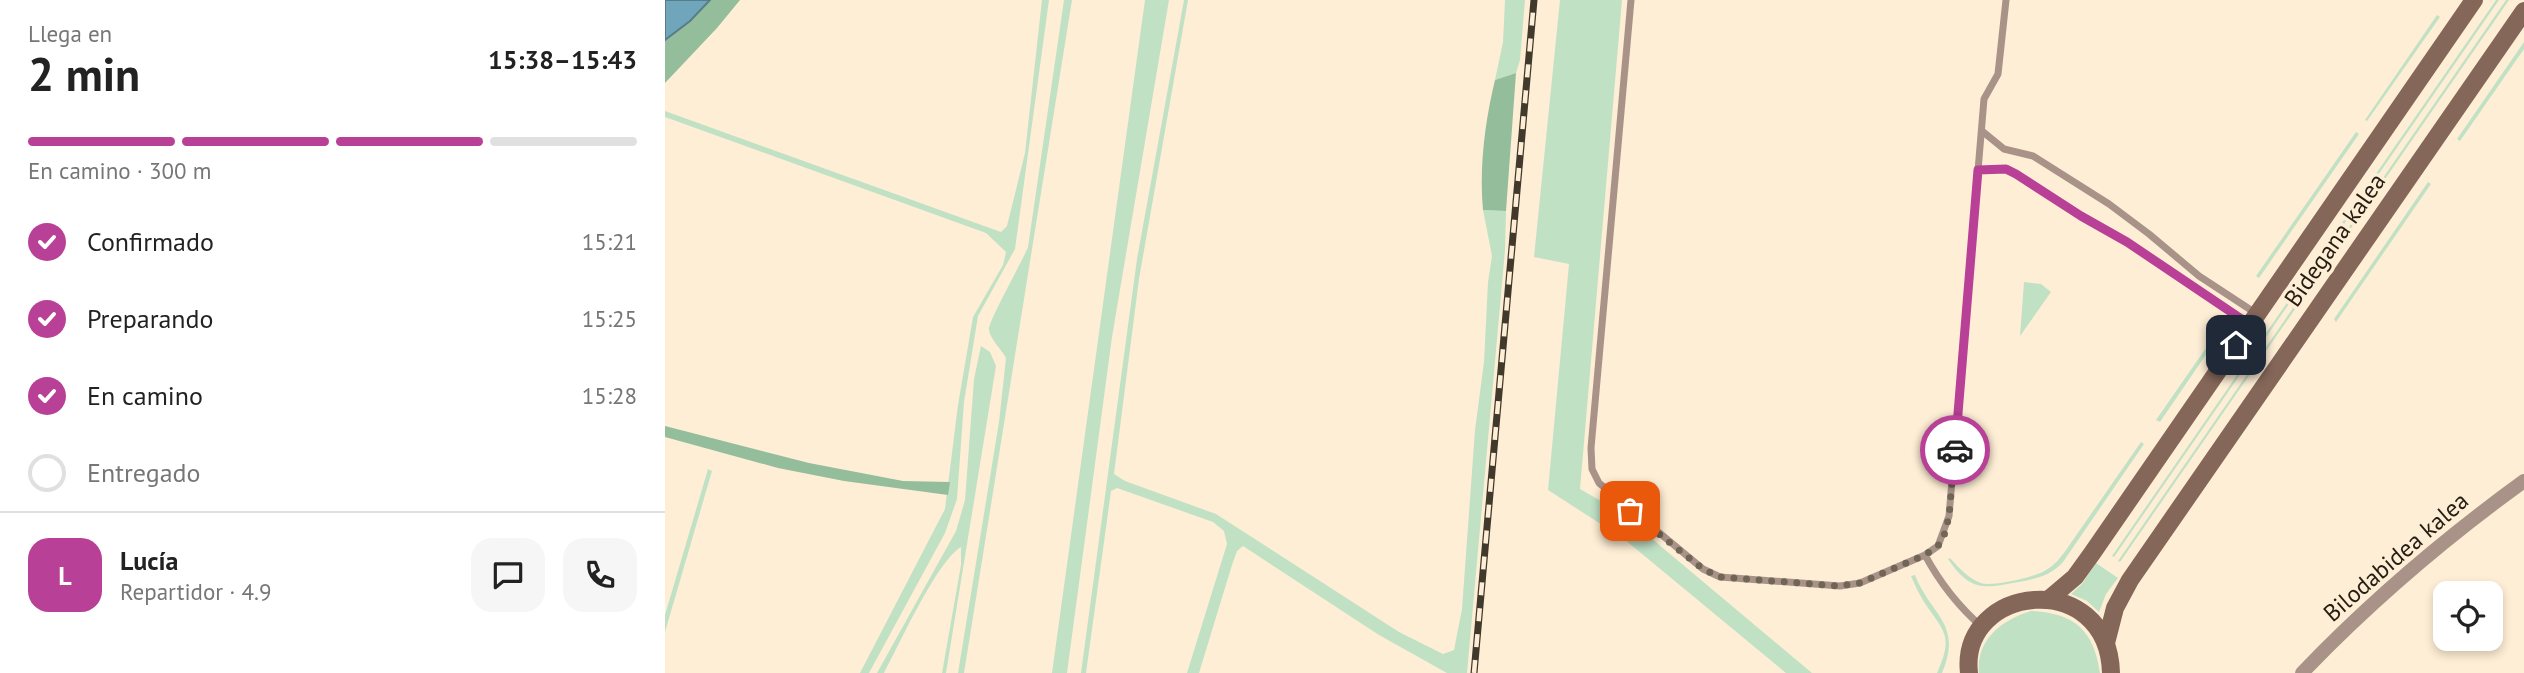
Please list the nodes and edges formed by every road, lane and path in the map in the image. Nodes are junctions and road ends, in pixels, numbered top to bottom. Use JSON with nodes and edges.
{"nodes":[{"id":1,"x":1631,"y":0,"type":"edge"},
{"id":2,"x":2005,"y":0,"type":"edge"},
{"id":3,"x":2474,"y":0,"type":"edge"},
{"id":4,"x":2524,"y":11,"type":"edge"},
{"id":5,"x":1982,"y":131,"type":"junction"},
{"id":6,"x":1978,"y":170,"type":"junction"},
{"id":7,"x":2253,"y":319,"type":"junction"},
{"id":8,"x":2524,"y":481,"type":"edge"},
{"id":9,"x":1925,"y":555,"type":"junction"},
{"id":10,"x":2049,"y":599,"type":"junction"},
{"id":11,"x":1982,"y":627,"type":"junction"},
{"id":12,"x":2106,"y":643,"type":"junction"},
{"id":13,"x":1967,"y":671,"type":"edge"},
{"id":14,"x":2111,"y":673,"type":"edge"},
{"id":15,"x":2302,"y":673,"type":"edge"}],
"edges":[{"from":1,"to":9,"type":"lane"},
{"from":2,"to":5,"type":"lane"},
{"from":3,"to":7,"type":"street","name":"Bidegana kalea"},
{"from":4,"to":12,"type":"street","name":"Bidegana kalea"},
{"from":5,"to":6,"type":"lane"},
{"from":5,"to":7,"type":"lane"},
{"from":6,"to":7,"type":"lane"},
{"from":6,"to":9,"type":"lane"},
{"from":7,"to":10,"type":"street","name":"Bidegana kalea"},
{"from":8,"to":15,"type":"street","name":"Bilodabidea kalea"},
{"from":9,"to":11,"type":"lane"},
{"from":10,"to":11,"type":"street"},
{"from":10,"to":12,"type":"street"},
{"from":11,"to":13,"type":"street"},
{"from":12,"to":14,"type":"street"}]}
